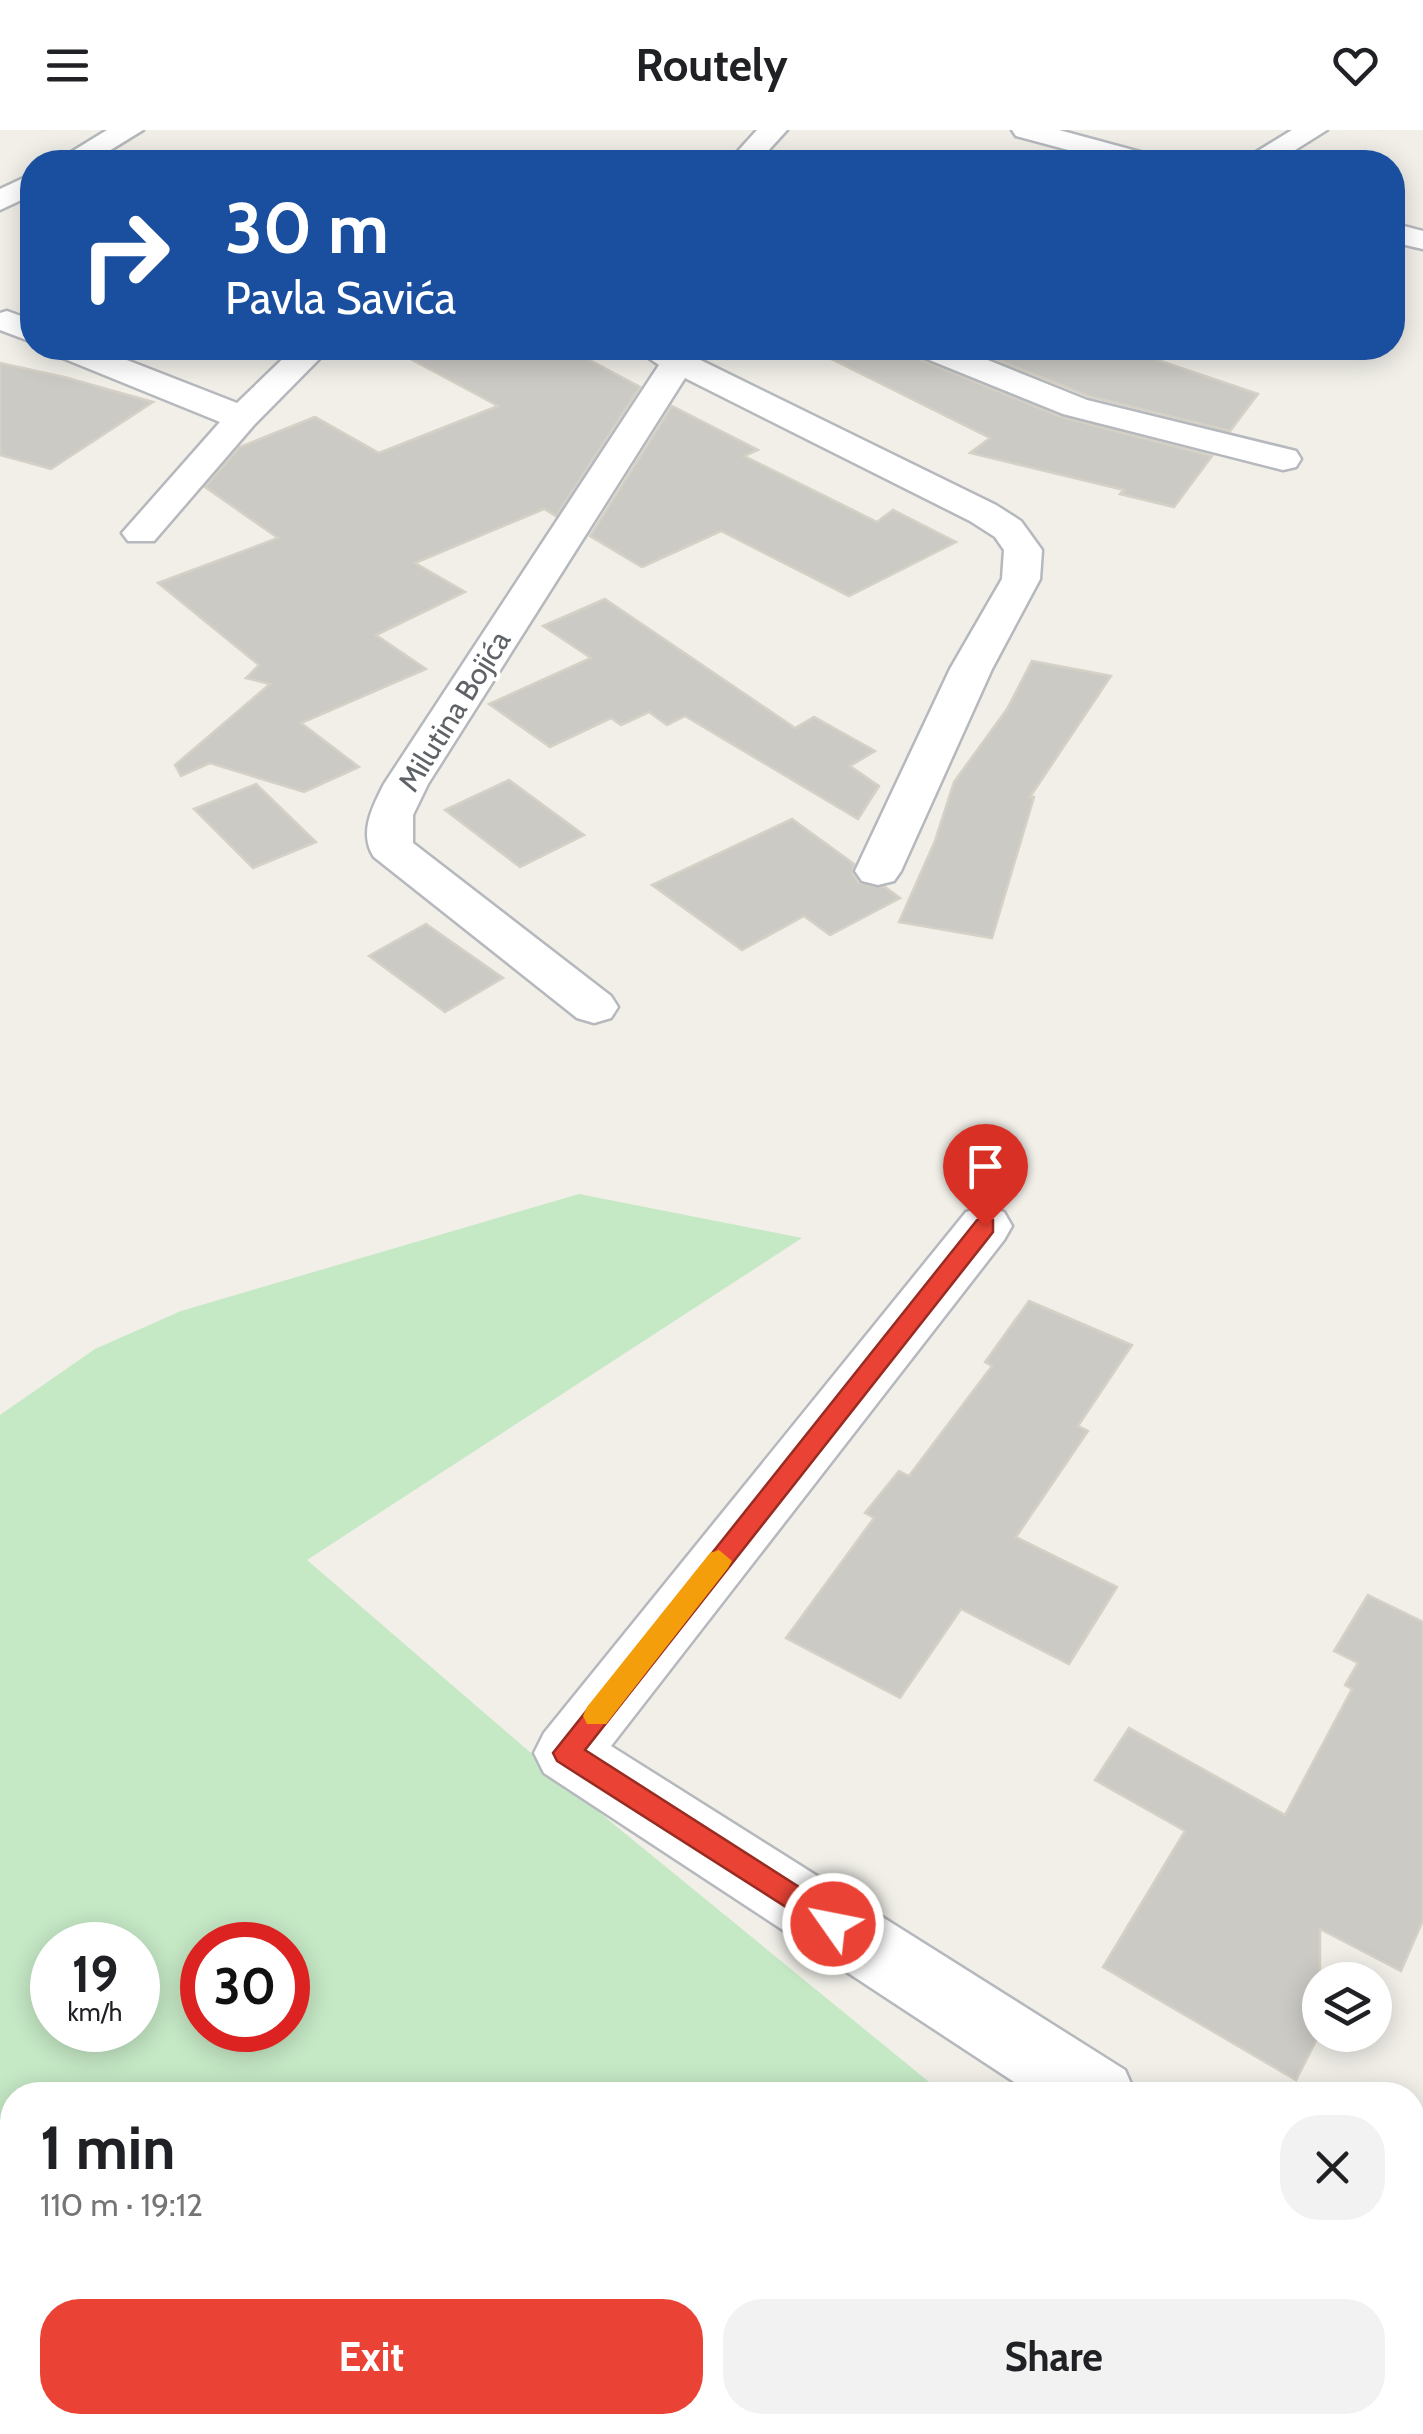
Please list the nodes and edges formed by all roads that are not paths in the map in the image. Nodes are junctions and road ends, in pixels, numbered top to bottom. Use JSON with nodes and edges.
{"nodes":[{"id":1,"x":130,"y":130,"type":"edge"},
{"id":2,"x":773,"y":130,"type":"edge"},
{"id":3,"x":1026,"y":130,"type":"edge"},
{"id":4,"x":1313,"y":130,"type":"edge"},
{"id":5,"x":92,"y":150,"type":"edge"},
{"id":6,"x":754,"y":150,"type":"edge"},
{"id":7,"x":1100,"y":150,"type":"edge"},
{"id":8,"x":1277,"y":150,"type":"edge"},
{"id":9,"x":96,"y":360,"type":"edge"},
{"id":10,"x":302,"y":360,"type":"edge"},
{"id":11,"x":661,"y":360,"type":"edge"},
{"id":12,"x":674,"y":360,"type":"edge"},
{"id":13,"x":958,"y":360,"type":"edge"},
{"id":14,"x":242,"y":418,"type":"junction"},
{"id":15,"x":1282,"y":459,"type":"dead end"},
{"id":16,"x":141,"y":534,"type":"dead end"},
{"id":17,"x":878,"y":871,"type":"dead end"},
{"id":18,"x":594,"y":1007,"type":"dead end"},
{"id":19,"x":985,"y":1226,"type":"dead end"},
{"id":20,"x":1079,"y":2082,"type":"edge"}],
"edges":[{"from":1,"to":5,"type":"street"},
{"from":2,"to":6,"type":"street"},
{"from":3,"to":7,"type":"street"},
{"from":4,"to":8,"type":"street"},
{"from":9,"to":14,"type":"street"},
{"from":10,"to":14,"type":"street"},
{"from":11,"to":18,"type":"street","name":"Milutina Bojića"},
{"from":12,"to":17,"type":"street","name":"Milutina Bojića"},
{"from":13,"to":15,"type":"street"},
{"from":14,"to":16,"type":"street"},
{"from":19,"to":20,"type":"street"}]}
